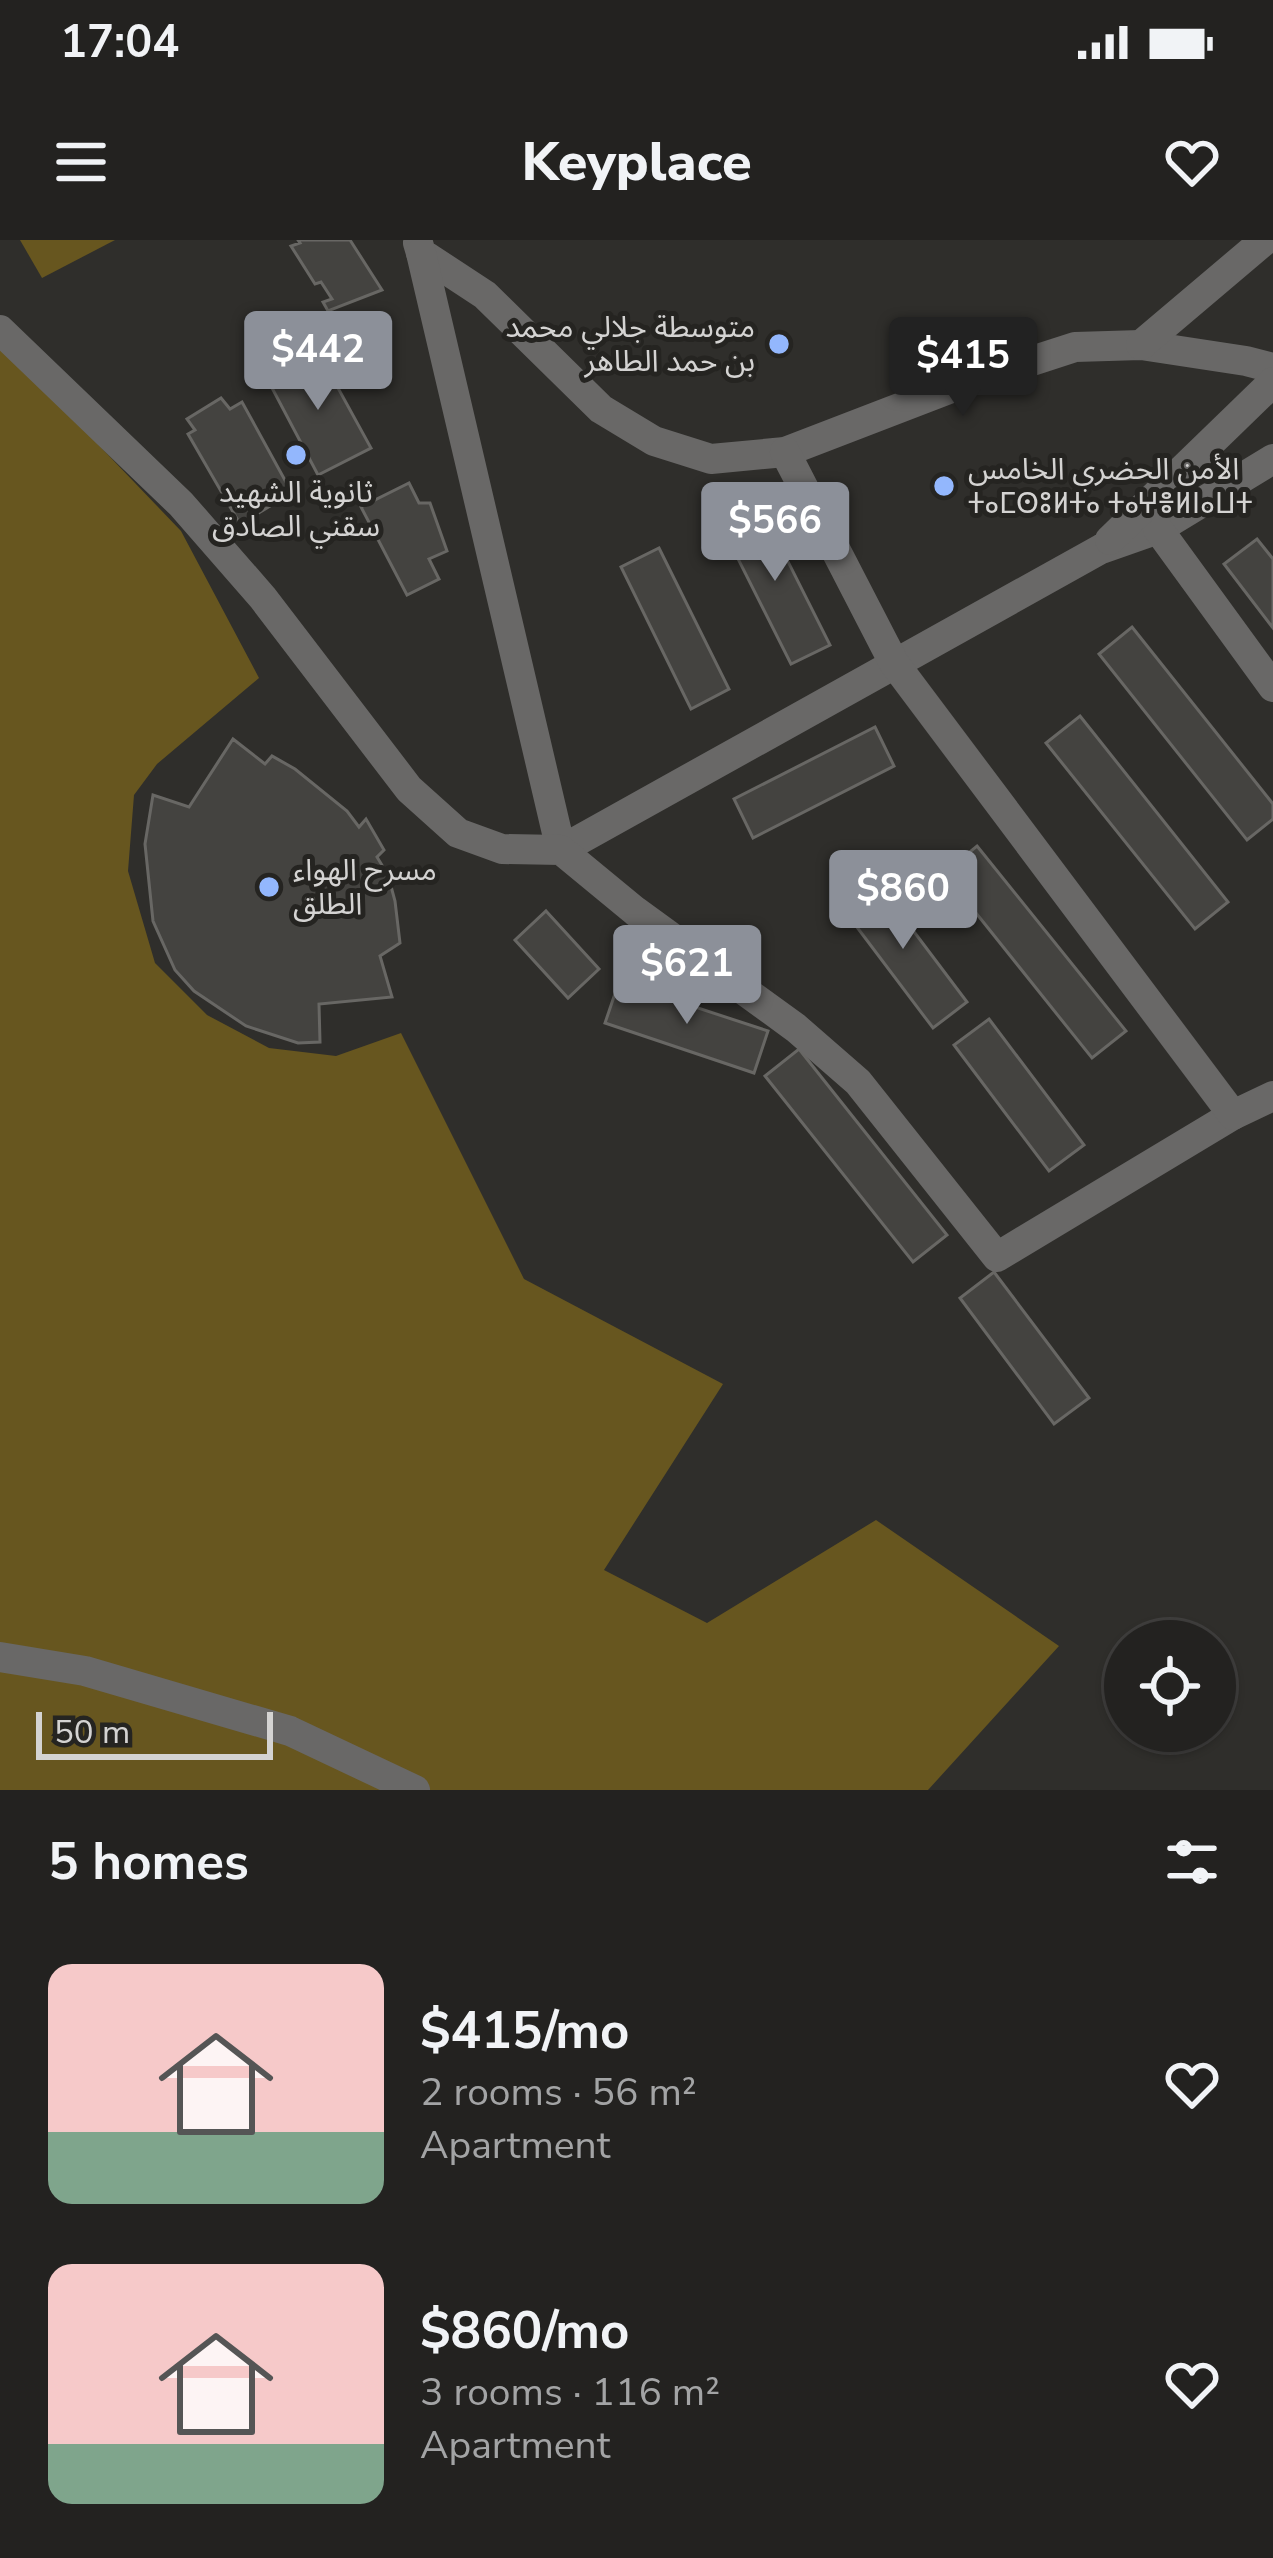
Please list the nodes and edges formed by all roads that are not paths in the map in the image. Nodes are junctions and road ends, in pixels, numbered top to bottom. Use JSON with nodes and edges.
{"nodes":[{"id":1,"x":1265,"y":240,"type":"edge"},
{"id":2,"x":419,"y":246,"type":"edge"},
{"id":3,"x":0,"y":330,"type":"edge"},
{"id":4,"x":1141,"y":345,"type":"junction"},
{"id":5,"x":1273,"y":368,"type":"edge"},
{"id":6,"x":1273,"y":382,"type":"edge"},
{"id":7,"x":785,"y":452,"type":"junction"},
{"id":8,"x":1273,"y":458,"type":"edge"},
{"id":9,"x":1158,"y":529,"type":"junction"},
{"id":10,"x":1101,"y":548,"type":"junction"},
{"id":11,"x":894,"y":663,"type":"junction"},
{"id":12,"x":1273,"y":687,"type":"edge"},
{"id":13,"x":561,"y":850,"type":"junction"},
{"id":14,"x":1273,"y":1096,"type":"edge"},
{"id":15,"x":1233,"y":1115,"type":"junction"},
{"id":16,"x":0,"y":1657,"type":"edge"},
{"id":17,"x":415,"y":1790,"type":"edge"}],
"edges":[{"from":1,"to":4,"type":"street"},
{"from":2,"to":7,"type":"street"},
{"from":2,"to":13,"type":"street"},
{"from":3,"to":13,"type":"street"},
{"from":4,"to":5,"type":"street"},
{"from":4,"to":7,"type":"street"},
{"from":6,"to":10,"type":"street"},
{"from":7,"to":11,"type":"street"},
{"from":8,"to":9,"type":"street"},
{"from":9,"to":10,"type":"street"},
{"from":9,"to":12,"type":"street"},
{"from":10,"to":11,"type":"street"},
{"from":11,"to":13,"type":"street"},
{"from":11,"to":15,"type":"street"},
{"from":13,"to":15,"type":"street"},
{"from":14,"to":15,"type":"street"},
{"from":16,"to":17,"type":"street"}]}
